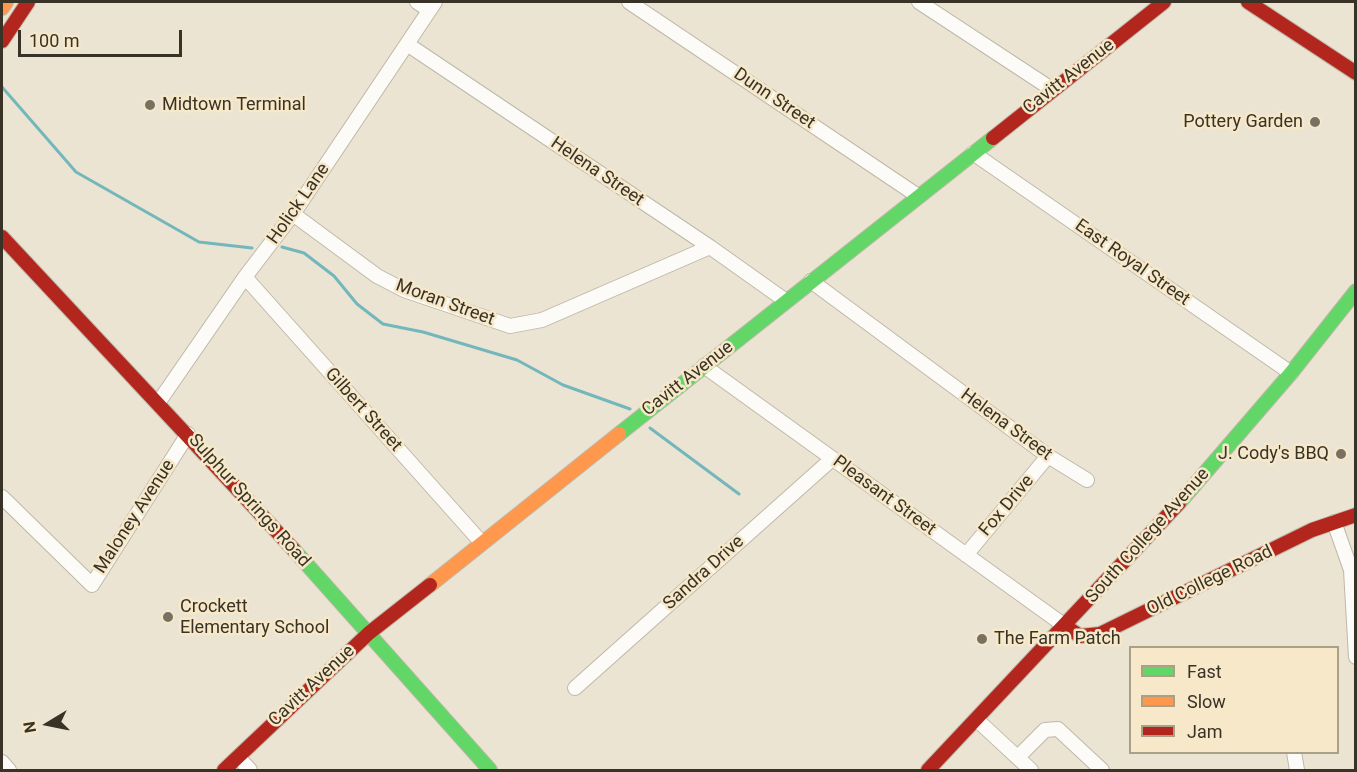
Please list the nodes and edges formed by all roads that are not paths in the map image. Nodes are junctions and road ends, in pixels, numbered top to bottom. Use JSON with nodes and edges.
{"nodes":[{"id":1,"x":6,"y":2,"type":"edge"},
{"id":2,"x":28,"y":2,"type":"edge"},
{"id":3,"x":417,"y":2,"type":"edge"},
{"id":4,"x":629,"y":2,"type":"edge"},
{"id":5,"x":919,"y":2,"type":"edge"},
{"id":6,"x":1164,"y":2,"type":"edge"},
{"id":7,"x":1248,"y":2,"type":"edge"},
{"id":8,"x":432,"y":6,"type":"edge"},
{"id":9,"x":2,"y":8,"type":"edge"},
{"id":10,"x":2,"y":41,"type":"edge"},
{"id":11,"x":407,"y":44,"type":"junction"},
{"id":12,"x":1356,"y":73,"type":"edge"},
{"id":13,"x":1053,"y":90,"type":"junction"},
{"id":14,"x":973,"y":153,"type":"junction"},
{"id":15,"x":918,"y":196,"type":"junction"},
{"id":16,"x":293,"y":214,"type":"junction"},
{"id":17,"x":3,"y":242,"type":"edge"},
{"id":18,"x":710,"y":247,"type":"junction"},
{"id":19,"x":245,"y":277,"type":"junction"},
{"id":20,"x":811,"y":281,"type":"junction"},
{"id":21,"x":1356,"y":291,"type":"edge"},
{"id":22,"x":786,"y":301,"type":"junction"},
{"id":23,"x":704,"y":366,"type":"junction"},
{"id":24,"x":1291,"y":373,"type":"junction"},
{"id":25,"x":158,"y":403,"type":"junction"},
{"id":26,"x":188,"y":435,"type":"junction"},
{"id":27,"x":1048,"y":456,"type":"junction"},
{"id":28,"x":832,"y":459,"type":"junction"},
{"id":29,"x":1087,"y":480,"type":"dead end"},
{"id":30,"x":2,"y":497,"type":"edge"},
{"id":31,"x":1356,"y":515,"type":"edge"},
{"id":32,"x":1334,"y":522,"type":"junction"},
{"id":33,"x":481,"y":542,"type":"junction"},
{"id":34,"x":966,"y":555,"type":"junction"},
{"id":35,"x":1065,"y":626,"type":"junction"},
{"id":36,"x":369,"y":633,"type":"junction"},
{"id":37,"x":1356,"y":657,"type":"edge"},
{"id":38,"x":575,"y":688,"type":"dead end"},
{"id":39,"x":976,"y":719,"type":"junction"},
{"id":40,"x":1294,"y":754,"type":"edge"},
{"id":41,"x":238,"y":757,"type":"junction"},
{"id":42,"x":1018,"y":757,"type":"junction"},
{"id":43,"x":2,"y":762,"type":"edge"},
{"id":44,"x":9,"y":771,"type":"edge"},
{"id":45,"x":224,"y":771,"type":"edge"},
{"id":46,"x":250,"y":771,"type":"edge"},
{"id":47,"x":489,"y":771,"type":"edge"},
{"id":48,"x":928,"y":771,"type":"edge"},
{"id":49,"x":1031,"y":771,"type":"edge"},
{"id":50,"x":1102,"y":771,"type":"edge"},
{"id":51,"x":1297,"y":771,"type":"edge"}],
"edges":[{"from":1,"to":9,"type":"street"},
{"from":2,"to":10,"type":"street"},
{"from":3,"to":8,"type":"street"},
{"from":4,"to":15,"type":"street","name":"Dunn Street"},
{"from":5,"to":13,"type":"street"},
{"from":6,"to":13,"type":"street","name":"Cavitt Avenue"},
{"from":7,"to":12,"type":"street"},
{"from":8,"to":11,"type":"street","name":"Holick Lane"},
{"from":11,"to":16,"type":"street","name":"Holick Lane"},
{"from":11,"to":18,"type":"street","name":"Helena Street"},
{"from":13,"to":14,"type":"street","name":"Cavitt Avenue"},
{"from":14,"to":15,"type":"street","name":"Cavitt Avenue"},
{"from":14,"to":24,"type":"street","name":"East Royal Street"},
{"from":15,"to":20,"type":"street","name":"Cavitt Avenue"},
{"from":16,"to":18,"type":"street","name":"Moran Street"},
{"from":16,"to":19,"type":"street","name":"Holick Lane"},
{"from":17,"to":25,"type":"street","name":"Sulphur Springs Road"},
{"from":18,"to":22,"type":"street","name":"Helena Street"},
{"from":19,"to":25,"type":"street","name":"Holick Lane"},
{"from":19,"to":33,"type":"street","name":"Gilbert Street"},
{"from":20,"to":22,"type":"street","name":"Cavitt Avenue"},
{"from":20,"to":27,"type":"street","name":"Helena Street"},
{"from":21,"to":24,"type":"street","name":"South College Avenue"},
{"from":22,"to":23,"type":"street","name":"Cavitt Avenue"},
{"from":23,"to":28,"type":"street","name":"Pleasant Street"},
{"from":23,"to":33,"type":"street","name":"Cavitt Avenue"},
{"from":24,"to":35,"type":"street","name":"South College Avenue"},
{"from":25,"to":26,"type":"street","name":"Sulphur Springs Road"},
{"from":26,"to":30,"type":"street","name":"Maloney Avenue"},
{"from":26,"to":36,"type":"street","name":"Sulphur Springs Road"},
{"from":27,"to":29,"type":"street","name":"Helena Street"},
{"from":27,"to":34,"type":"street","name":"Fox Drive"},
{"from":28,"to":34,"type":"street","name":"Pleasant Street"},
{"from":28,"to":38,"type":"street","name":"Sandra Drive"},
{"from":31,"to":32,"type":"street","name":"Old College Road"},
{"from":32,"to":35,"type":"street","name":"Old College Road"},
{"from":32,"to":37,"type":"street"},
{"from":33,"to":36,"type":"street","name":"Cavitt Avenue"},
{"from":34,"to":35,"type":"street","name":"Pleasant Street"},
{"from":35,"to":39,"type":"street","name":"South College Avenue"},
{"from":36,"to":41,"type":"street","name":"Cavitt Avenue"},
{"from":36,"to":47,"type":"street","name":"Sulphur Springs Road"},
{"from":39,"to":42,"type":"street"},
{"from":39,"to":48,"type":"street","name":"South College Avenue"},
{"from":40,"to":51,"type":"street"},
{"from":41,"to":45,"type":"street","name":"Cavitt Avenue"},
{"from":41,"to":46,"type":"street"},
{"from":42,"to":49,"type":"street"},
{"from":42,"to":50,"type":"street"},
{"from":43,"to":44,"type":"street"}]}
